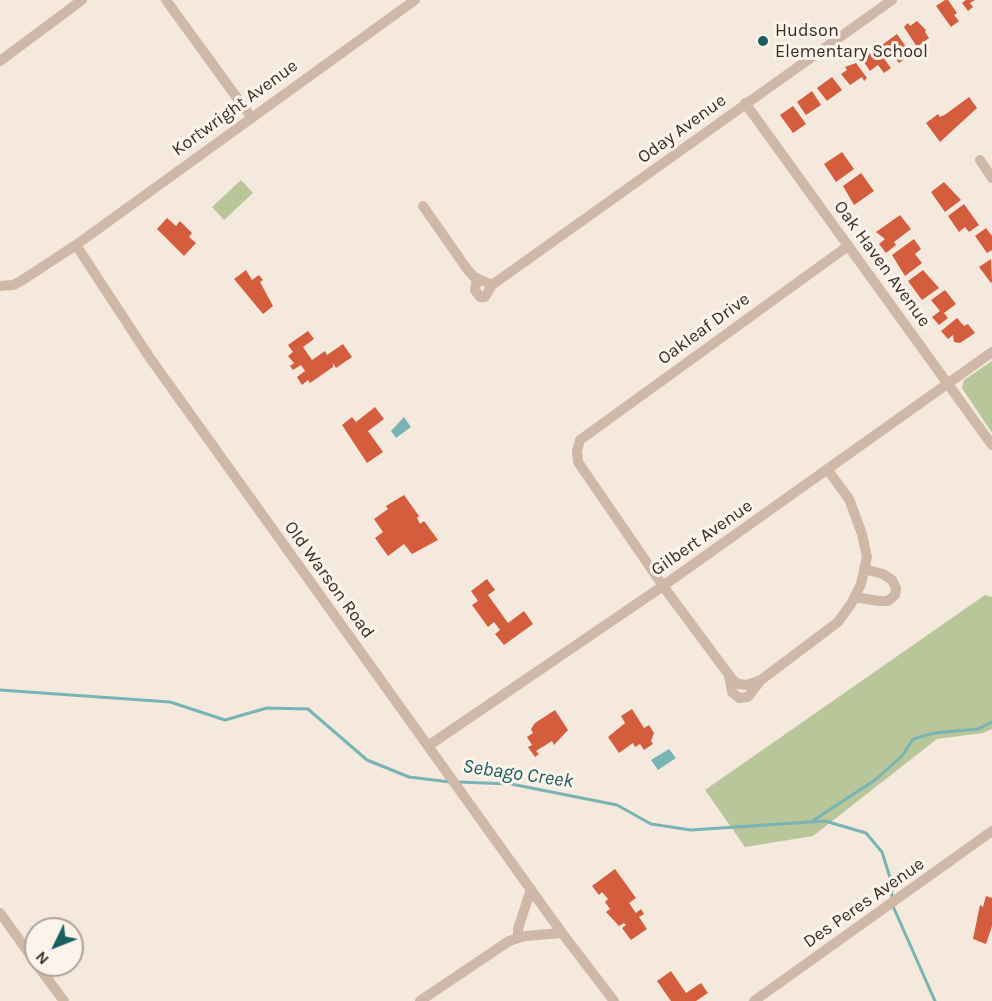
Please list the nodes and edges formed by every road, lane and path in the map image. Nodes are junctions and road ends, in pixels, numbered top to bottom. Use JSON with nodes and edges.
{"nodes":[{"id":1,"x":82,"y":0,"type":"edge"},
{"id":2,"x":166,"y":0,"type":"edge"},
{"id":3,"x":415,"y":0,"type":"edge"},
{"id":4,"x":892,"y":0,"type":"edge"},
{"id":5,"x":0,"y":61,"type":"edge"},
{"id":6,"x":745,"y":103,"type":"junction"},
{"id":7,"x":251,"y":117,"type":"junction"},
{"id":8,"x":980,"y":160,"type":"dead end"},
{"id":9,"x":992,"y":178,"type":"edge"},
{"id":10,"x":423,"y":206,"type":"dead end"},
{"id":11,"x":76,"y":245,"type":"junction"},
{"id":12,"x":848,"y":246,"type":"junction"},
{"id":13,"x":477,"y":278,"type":"junction"},
{"id":14,"x":492,"y":285,"type":"junction"},
{"id":15,"x":0,"y":286,"type":"edge"},
{"id":16,"x":992,"y":352,"type":"edge"},
{"id":17,"x":948,"y":383,"type":"junction"},
{"id":18,"x":992,"y":445,"type":"edge"},
{"id":19,"x":827,"y":469,"type":"junction"},
{"id":20,"x":864,"y":569,"type":"junction"},
{"id":21,"x":663,"y":586,"type":"junction"},
{"id":22,"x":855,"y":597,"type":"junction"},
{"id":23,"x":428,"y":746,"type":"junction"},
{"id":24,"x":992,"y":831,"type":"edge"},
{"id":25,"x":531,"y":889,"type":"junction"},
{"id":26,"x":0,"y":913,"type":"edge"},
{"id":27,"x":562,"y":933,"type":"junction"},
{"id":28,"x":518,"y":938,"type":"junction"},
{"id":29,"x":24,"y":946,"type":"edge"},
{"id":30,"x":46,"y":977,"type":"edge"},
{"id":31,"x":64,"y":1001,"type":"edge"},
{"id":32,"x":420,"y":1001,"type":"edge"},
{"id":33,"x":614,"y":1001,"type":"edge"},
{"id":34,"x":754,"y":1001,"type":"edge"}],
"edges":[{"from":1,"to":5,"type":"street"},
{"from":2,"to":7,"type":"street"},
{"from":3,"to":7,"type":"street","name":"Kortwright Avenue"},
{"from":4,"to":6,"type":"street","name":"Oday Avenue"},
{"from":6,"to":12,"type":"street","name":"Oak Haven Avenue"},
{"from":6,"to":14,"type":"street","name":"Oday Avenue"},
{"from":7,"to":11,"type":"street","name":"Kortwright Avenue"},
{"from":8,"to":9,"type":"street"},
{"from":10,"to":13,"type":"street"},
{"from":11,"to":15,"type":"street"},
{"from":11,"to":23,"type":"street","name":"Old Warson Road"},
{"from":12,"to":17,"type":"street","name":"Oak Haven Avenue"},
{"from":12,"to":21,"type":"street","name":"Oakleaf Drive"},
{"from":13,"to":14,"type":"street"},
{"from":13,"to":14,"type":"street"},
{"from":16,"to":17,"type":"street","name":"Gilbert Avenue"},
{"from":17,"to":18,"type":"street","name":"Oak Haven Avenue"},
{"from":17,"to":19,"type":"street","name":"Gilbert Avenue"},
{"from":19,"to":20,"type":"street"},
{"from":19,"to":21,"type":"street","name":"Gilbert Avenue"},
{"from":20,"to":22,"type":"street"},
{"from":20,"to":22,"type":"street"},
{"from":21,"to":22,"type":"street"},
{"from":21,"to":23,"type":"street","name":"Gilbert Avenue"},
{"from":23,"to":25,"type":"street","name":"Old Warson Road"},
{"from":24,"to":34,"type":"street","name":"Des Peres Avenue"},
{"from":25,"to":27,"type":"street","name":"Old Warson Road"},
{"from":25,"to":28,"type":"street"},
{"from":26,"to":29,"type":"street"},
{"from":27,"to":28,"type":"street"},
{"from":27,"to":33,"type":"street","name":"Old Warson Road"},
{"from":28,"to":32,"type":"street"},
{"from":30,"to":31,"type":"street"}]}
